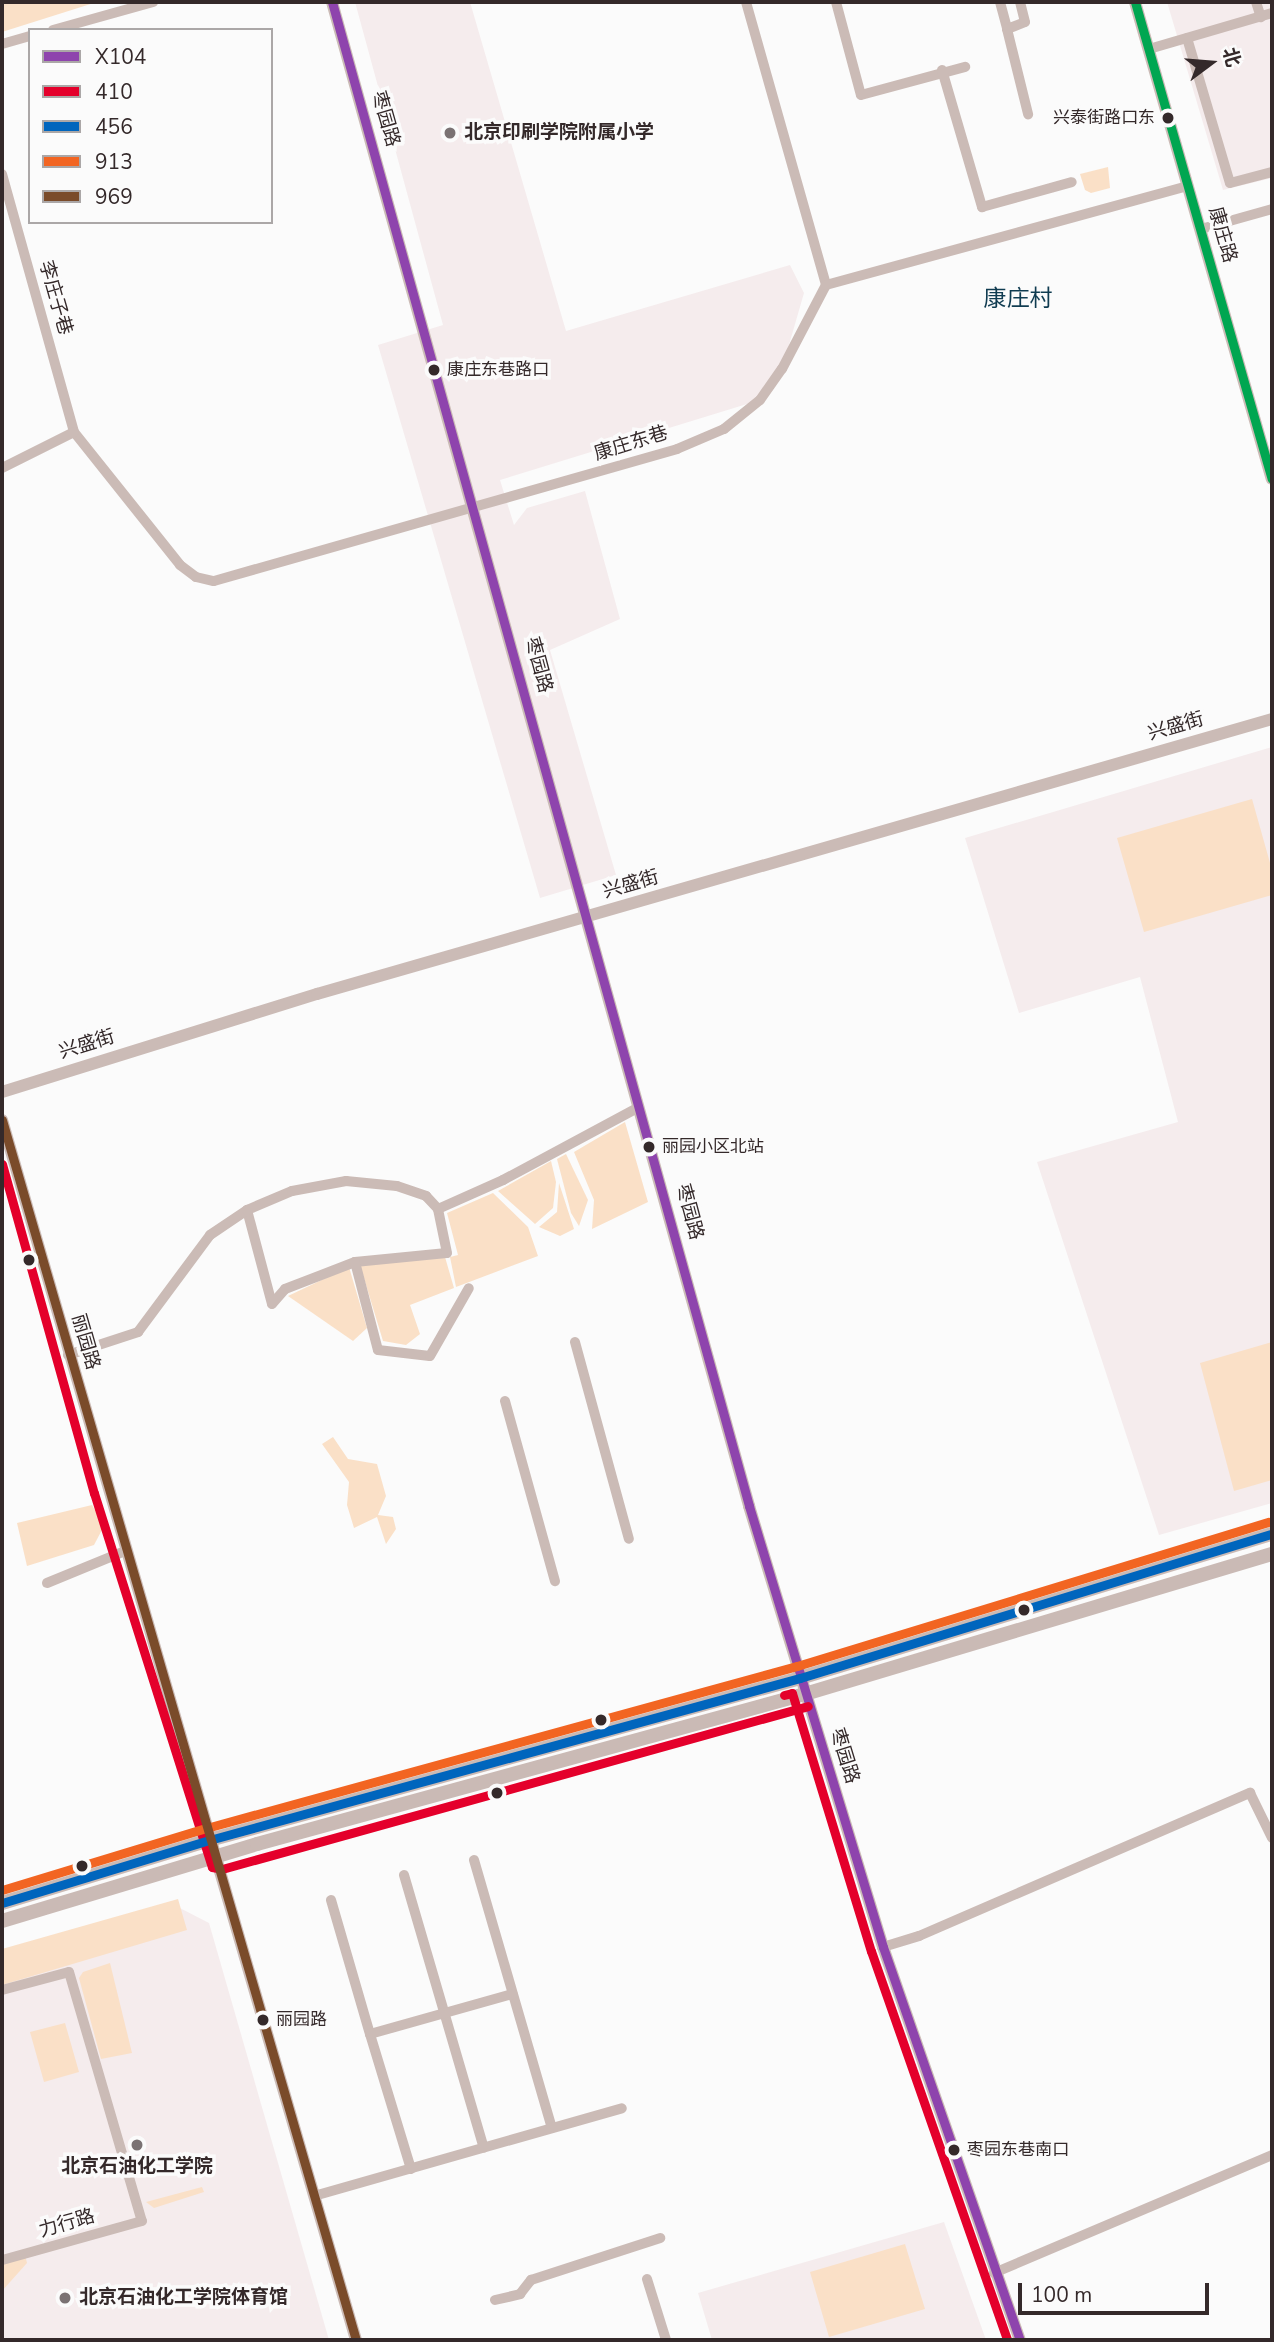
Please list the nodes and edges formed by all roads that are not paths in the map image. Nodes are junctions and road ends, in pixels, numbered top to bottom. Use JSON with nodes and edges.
{"nodes":[{"id":1,"x":153,"y":2,"type":"edge"},
{"id":2,"x":332,"y":2,"type":"edge"},
{"id":3,"x":746,"y":2,"type":"edge"},
{"id":4,"x":836,"y":2,"type":"edge"},
{"id":5,"x":1000,"y":2,"type":"edge"},
{"id":6,"x":1020,"y":2,"type":"edge"},
{"id":7,"x":1135,"y":2,"type":"edge"},
{"id":8,"x":1256,"y":2,"type":"edge"},
{"id":9,"x":1266,"y":15,"type":"edge"},
{"id":10,"x":60,"y":28,"type":"edge"},
{"id":11,"x":1007,"y":29,"type":"junction"},
{"id":12,"x":28,"y":37,"type":"edge"},
{"id":13,"x":1187,"y":38,"type":"junction"},
{"id":14,"x":2,"y":44,"type":"edge"},
{"id":15,"x":1149,"y":49,"type":"junction"},
{"id":16,"x":965,"y":67,"type":"dead end"},
{"id":17,"x":942,"y":70,"type":"junction"},
{"id":18,"x":1028,"y":114,"type":"dead end"},
{"id":19,"x":1272,"y":172,"type":"edge"},
{"id":20,"x":2,"y":174,"type":"edge"},
{"id":21,"x":1072,"y":181,"type":"dead end"},
{"id":22,"x":1188,"y":186,"type":"junction"},
{"id":23,"x":1272,"y":208,"type":"edge"},
{"id":24,"x":1201,"y":229,"type":"junction"},
{"id":25,"x":826,"y":285,"type":"junction"},
{"id":26,"x":74,"y":432,"type":"junction"},
{"id":27,"x":2,"y":468,"type":"edge"},
{"id":28,"x":1272,"y":479,"type":"edge"},
{"id":29,"x":475,"y":509,"type":"junction"},
{"id":30,"x":1272,"y":719,"type":"edge"},
{"id":31,"x":587,"y":917,"type":"junction"},
{"id":32,"x":2,"y":1092,"type":"edge"},
{"id":33,"x":639,"y":1107,"type":"junction"},
{"id":34,"x":2,"y":1120,"type":"edge"},
{"id":35,"x":439,"y":1209,"type":"junction"},
{"id":36,"x":247,"y":1210,"type":"junction"},
{"id":37,"x":355,"y":1262,"type":"junction"},
{"id":38,"x":469,"y":1288,"type":"dead end"},
{"id":39,"x":575,"y":1342,"type":"dead end"},
{"id":40,"x":68,"y":1355,"type":"junction"},
{"id":41,"x":505,"y":1401,"type":"dead end"},
{"id":42,"x":1272,"y":1534,"type":"edge"},
{"id":43,"x":629,"y":1539,"type":"dead end"},
{"id":44,"x":125,"y":1551,"type":"junction"},
{"id":45,"x":1272,"y":1554,"type":"edge"},
{"id":46,"x":555,"y":1581,"type":"dead end"},
{"id":47,"x":47,"y":1583,"type":"dead end"},
{"id":48,"x":800,"y":1678,"type":"junction"},
{"id":49,"x":805,"y":1694,"type":"junction"},
{"id":50,"x":1272,"y":1838,"type":"edge"},
{"id":51,"x":214,"y":1839,"type":"junction"},
{"id":52,"x":219,"y":1857,"type":"junction"},
{"id":53,"x":474,"y":1860,"type":"dead end"},
{"id":54,"x":404,"y":1875,"type":"dead end"},
{"id":55,"x":331,"y":1900,"type":"dead end"},
{"id":56,"x":2,"y":1903,"type":"edge"},
{"id":57,"x":2,"y":1921,"type":"edge"},
{"id":58,"x":883,"y":1947,"type":"junction"},
{"id":59,"x":2,"y":1990,"type":"edge"},
{"id":60,"x":512,"y":1994,"type":"junction"},
{"id":61,"x":442,"y":2014,"type":"junction"},
{"id":62,"x":370,"y":2034,"type":"junction"},
{"id":63,"x":622,"y":2108,"type":"dead end"},
{"id":64,"x":552,"y":2128,"type":"junction"},
{"id":65,"x":484,"y":2148,"type":"junction"},
{"id":66,"x":1272,"y":2155,"type":"edge"},
{"id":67,"x":411,"y":2169,"type":"junction"},
{"id":68,"x":314,"y":2196,"type":"junction"},
{"id":69,"x":660,"y":2238,"type":"dead end"},
{"id":70,"x":2,"y":2260,"type":"edge"},
{"id":71,"x":994,"y":2273,"type":"junction"},
{"id":72,"x":647,"y":2279,"type":"dead end"},
{"id":73,"x":495,"y":2300,"type":"dead end"},
{"id":74,"x":356,"y":2340,"type":"edge"},
{"id":75,"x":666,"y":2340,"type":"edge"},
{"id":76,"x":1020,"y":2340,"type":"edge"}],
"edges":[{"from":1,"to":10,"type":"street"},
{"from":2,"to":29,"type":"street","name":"枣园路"},
{"from":3,"to":25,"type":"street"},
{"from":4,"to":17,"type":"street"},
{"from":5,"to":11,"type":"street"},
{"from":6,"to":11,"type":"street"},
{"from":7,"to":15,"type":"street","name":"康庄路"},
{"from":8,"to":9,"type":"street"},
{"from":9,"to":13,"type":"street"},
{"from":11,"to":18,"type":"street"},
{"from":12,"to":14,"type":"street"},
{"from":13,"to":15,"type":"street"},
{"from":13,"to":19,"type":"street"},
{"from":15,"to":22,"type":"street","name":"康庄路"},
{"from":16,"to":17,"type":"street"},
{"from":17,"to":21,"type":"street"},
{"from":20,"to":26,"type":"street","name":"李庄子巷"},
{"from":22,"to":24,"type":"street","name":"康庄路"},
{"from":22,"to":25,"type":"street"},
{"from":23,"to":24,"type":"street"},
{"from":24,"to":28,"type":"street","name":"康庄路"},
{"from":25,"to":29,"type":"street","name":"康庄东巷"},
{"from":26,"to":27,"type":"street"},
{"from":26,"to":29,"type":"street","name":"康庄东巷"},
{"from":29,"to":31,"type":"street","name":"枣园路"},
{"from":30,"to":31,"type":"street","name":"兴盛街"},
{"from":31,"to":32,"type":"street","name":"兴盛街"},
{"from":31,"to":33,"type":"street","name":"枣园路"},
{"from":33,"to":35,"type":"street"},
{"from":33,"to":48,"type":"street","name":"枣园路"},
{"from":34,"to":40,"type":"street","name":"丽园路"},
{"from":35,"to":36,"type":"street"},
{"from":35,"to":37,"type":"street"},
{"from":36,"to":37,"type":"street"},
{"from":36,"to":40,"type":"street"},
{"from":37,"to":38,"type":"street"},
{"from":39,"to":43,"type":"street"},
{"from":40,"to":44,"type":"street","name":"丽园路"},
{"from":41,"to":46,"type":"street"},
{"from":42,"to":48,"type":"main road"},
{"from":44,"to":47,"type":"street"},
{"from":44,"to":51,"type":"street","name":"丽园路"},
{"from":45,"to":49,"type":"main road"},
{"from":48,"to":49,"type":"street","name":"枣园路"},
{"from":48,"to":51,"type":"main road"},
{"from":49,"to":52,"type":"main road"},
{"from":49,"to":58,"type":"street","name":"枣园路"},
{"from":50,"to":58,"type":"street"},
{"from":51,"to":52,"type":"street","name":"丽园路"},
{"from":51,"to":56,"type":"main road"},
{"from":52,"to":57,"type":"main road"},
{"from":52,"to":68,"type":"street","name":"丽园路"},
{"from":53,"to":60,"type":"street"},
{"from":54,"to":61,"type":"street"},
{"from":55,"to":62,"type":"street"},
{"from":58,"to":71,"type":"street","name":"枣园路"},
{"from":59,"to":70,"type":"street","name":"力行路"},
{"from":60,"to":61,"type":"street"},
{"from":60,"to":64,"type":"street"},
{"from":61,"to":62,"type":"street"},
{"from":61,"to":65,"type":"street"},
{"from":62,"to":67,"type":"street"},
{"from":63,"to":64,"type":"street"},
{"from":64,"to":65,"type":"street"},
{"from":65,"to":67,"type":"street"},
{"from":66,"to":71,"type":"street"},
{"from":67,"to":68,"type":"street"},
{"from":68,"to":74,"type":"street","name":"丽园路"},
{"from":69,"to":73,"type":"street"},
{"from":71,"to":76,"type":"street","name":"枣园路"},
{"from":72,"to":75,"type":"street"}]}
